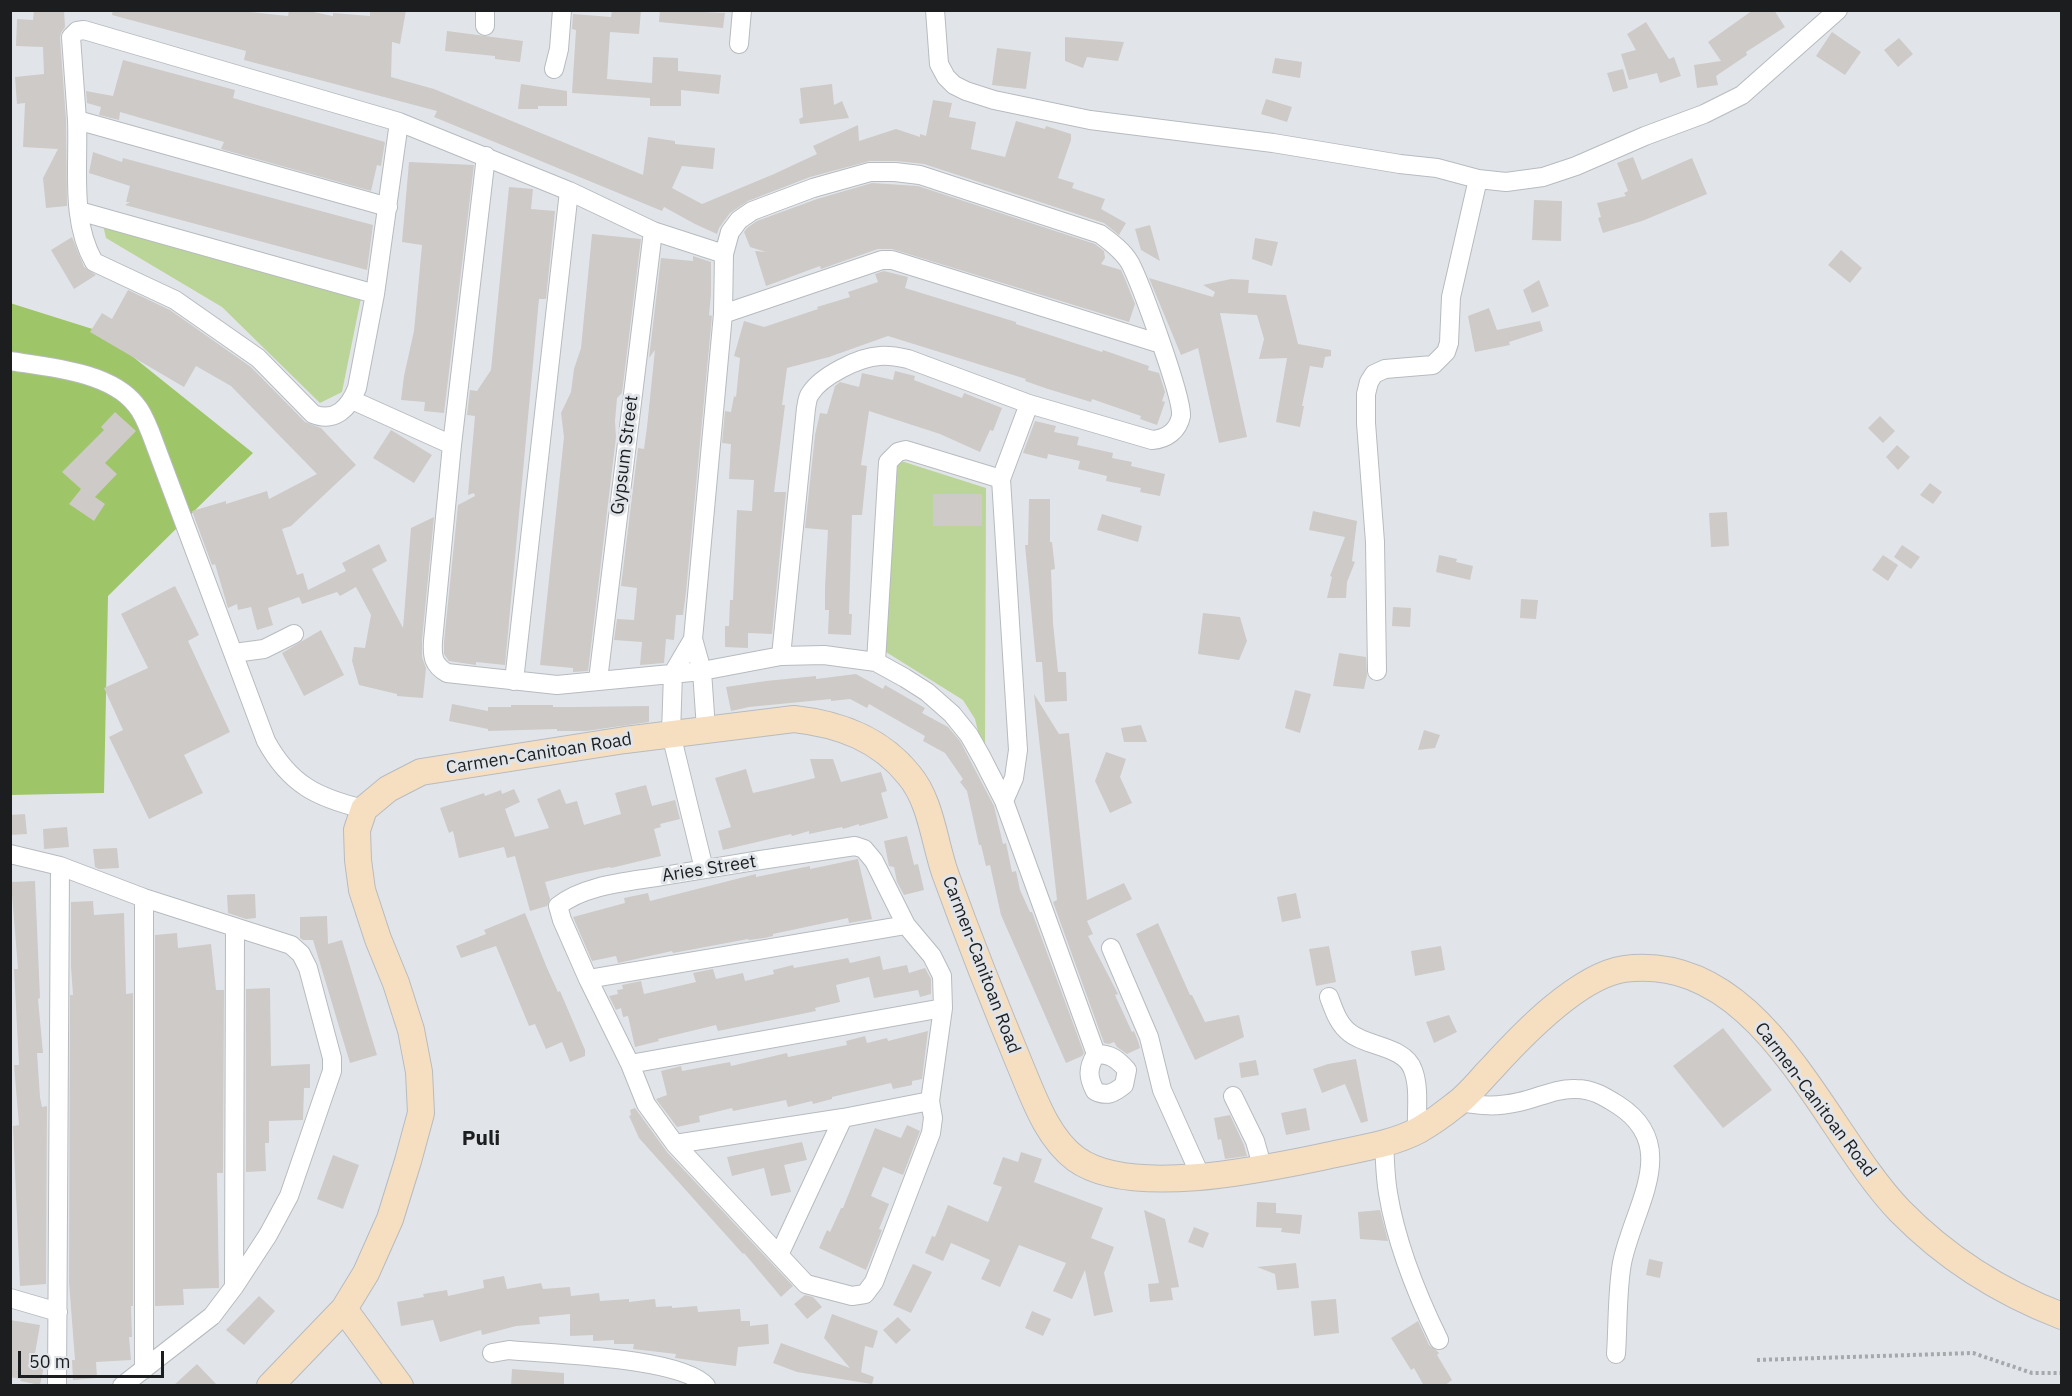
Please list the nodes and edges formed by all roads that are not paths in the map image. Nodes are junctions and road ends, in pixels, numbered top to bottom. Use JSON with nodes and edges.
{"nodes":[{"id":1,"x":562,"y":10,"type":"edge"},
{"id":2,"x":742,"y":10,"type":"edge"},
{"id":3,"x":935,"y":10,"type":"edge"},
{"id":4,"x":1838,"y":10,"type":"edge"},
{"id":5,"x":739,"y":44,"type":"dead end"},
{"id":6,"x":554,"y":69,"type":"dead end"},
{"id":7,"x":77,"y":120,"type":"junction"},
{"id":8,"x":399,"y":122,"type":"junction"},
{"id":9,"x":486,"y":156,"type":"junction"},
{"id":10,"x":1478,"y":179,"type":"junction"},
{"id":11,"x":569,"y":191,"type":"junction"},
{"id":12,"x":388,"y":207,"type":"junction"},
{"id":13,"x":79,"y":211,"type":"junction"},
{"id":14,"x":653,"y":231,"type":"junction"},
{"id":15,"x":724,"y":254,"type":"junction"},
{"id":16,"x":375,"y":294,"type":"junction"},
{"id":17,"x":723,"y":314,"type":"junction"},
{"id":18,"x":1161,"y":344,"type":"junction"},
{"id":19,"x":10,"y":361,"type":"edge"},
{"id":20,"x":352,"y":400,"type":"junction"},
{"id":21,"x":1029,"y":404,"type":"junction"},
{"id":22,"x":452,"y":445,"type":"junction"},
{"id":23,"x":1001,"y":479,"type":"junction"},
{"id":24,"x":294,"y":634,"type":"dead end"},
{"id":25,"x":693,"y":639,"type":"junction"},
{"id":26,"x":234,"y":653,"type":"junction"},
{"id":27,"x":782,"y":656,"type":"junction"},
{"id":28,"x":876,"y":662,"type":"junction"},
{"id":29,"x":702,"y":671,"type":"junction"},
{"id":30,"x":1377,"y":671,"type":"dead end"},
{"id":31,"x":673,"y":673,"type":"junction"},
{"id":32,"x":598,"y":680,"type":"junction"},
{"id":33,"x":514,"y":681,"type":"junction"},
{"id":34,"x":706,"y":729,"type":"junction"},
{"id":35,"x":671,"y":734,"type":"junction"},
{"id":36,"x":1004,"y":801,"type":"junction"},
{"id":37,"x":364,"y":809,"type":"junction"},
{"id":38,"x":10,"y":854,"type":"edge"},
{"id":39,"x":60,"y":866,"type":"junction"},
{"id":40,"x":704,"y":869,"type":"junction"},
{"id":41,"x":144,"y":898,"type":"junction"},
{"id":42,"x":906,"y":925,"type":"junction"},
{"id":43,"x":234,"y":927,"type":"junction"},
{"id":44,"x":1111,"y":948,"type":"dead end"},
{"id":45,"x":588,"y":979,"type":"junction"},
{"id":46,"x":1329,"y":997,"type":"dead end"},
{"id":47,"x":943,"y":1008,"type":"junction"},
{"id":48,"x":1096,"y":1054,"type":"dead end"},
{"id":49,"x":630,"y":1064,"type":"junction"},
{"id":50,"x":1233,"y":1096,"type":"dead end"},
{"id":51,"x":930,"y":1101,"type":"junction"},
{"id":52,"x":1460,"y":1102,"type":"junction"},
{"id":53,"x":843,"y":1118,"type":"junction"},
{"id":54,"x":1417,"y":1131,"type":"junction"},
{"id":55,"x":1384,"y":1142,"type":"junction"},
{"id":56,"x":675,"y":1144,"type":"junction"},
{"id":57,"x":1263,"y":1169,"type":"junction"},
{"id":58,"x":1201,"y":1177,"type":"junction"},
{"id":59,"x":779,"y":1255,"type":"junction"},
{"id":60,"x":234,"y":1287,"type":"junction"},
{"id":61,"x":10,"y":1298,"type":"edge"},
{"id":62,"x":344,"y":1309,"type":"junction"},
{"id":63,"x":58,"y":1312,"type":"junction"},
{"id":64,"x":2061,"y":1316,"type":"edge"},
{"id":65,"x":1439,"y":1340,"type":"dead end"},
{"id":66,"x":492,"y":1353,"type":"dead end"},
{"id":67,"x":1616,"y":1354,"type":"dead end"},
{"id":68,"x":144,"y":1370,"type":"junction"},
{"id":69,"x":57,"y":1386,"type":"edge"},
{"id":70,"x":122,"y":1386,"type":"edge"},
{"id":71,"x":270,"y":1386,"type":"edge"},
{"id":72,"x":400,"y":1386,"type":"edge"},
{"id":73,"x":706,"y":1386,"type":"edge"}],
"edges":[{"from":1,"to":6,"type":"street"},
{"from":2,"to":5,"type":"street"},
{"from":3,"to":10,"type":"street"},
{"from":4,"to":10,"type":"street"},
{"from":7,"to":8,"type":"street"},
{"from":7,"to":12,"type":"street"},
{"from":7,"to":13,"type":"street"},
{"from":8,"to":9,"type":"street"},
{"from":8,"to":12,"type":"street"},
{"from":9,"to":11,"type":"street"},
{"from":9,"to":22,"type":"street"},
{"from":10,"to":30,"type":"street"},
{"from":11,"to":14,"type":"street"},
{"from":11,"to":33,"type":"street"},
{"from":12,"to":16,"type":"street"},
{"from":13,"to":16,"type":"street"},
{"from":13,"to":20,"type":"street"},
{"from":14,"to":15,"type":"street"},
{"from":14,"to":32,"type":"street","name":"Gypsum Street"},
{"from":15,"to":17,"type":"street"},
{"from":15,"to":18,"type":"street"},
{"from":16,"to":20,"type":"street"},
{"from":17,"to":18,"type":"street"},
{"from":17,"to":25,"type":"street"},
{"from":18,"to":21,"type":"street"},
{"from":19,"to":26,"type":"street"},
{"from":20,"to":22,"type":"street"},
{"from":21,"to":23,"type":"street"},
{"from":21,"to":27,"type":"street"},
{"from":22,"to":33,"type":"street"},
{"from":23,"to":28,"type":"street"},
{"from":23,"to":36,"type":"street"},
{"from":24,"to":26,"type":"street"},
{"from":25,"to":29,"type":"street"},
{"from":25,"to":31,"type":"street"},
{"from":26,"to":37,"type":"street"},
{"from":27,"to":28,"type":"street"},
{"from":27,"to":29,"type":"street"},
{"from":28,"to":36,"type":"street"},
{"from":29,"to":31,"type":"street"},
{"from":29,"to":34,"type":"street"},
{"from":31,"to":32,"type":"street"},
{"from":31,"to":35,"type":"street"},
{"from":32,"to":33,"type":"street"},
{"from":34,"to":35,"type":"main road","name":"Carmen-Canitoan Road"},
{"from":34,"to":58,"type":"main road","name":"Carmen-Canitoan Road"},
{"from":35,"to":37,"type":"main road","name":"Carmen-Canitoan Road"},
{"from":35,"to":40,"type":"street"},
{"from":36,"to":48,"type":"street"},
{"from":37,"to":62,"type":"main road"},
{"from":38,"to":39,"type":"street"},
{"from":39,"to":41,"type":"street"},
{"from":39,"to":63,"type":"street"},
{"from":40,"to":42,"type":"street","name":"Aries Street"},
{"from":40,"to":45,"type":"street","name":"Aries Street"},
{"from":41,"to":43,"type":"street"},
{"from":41,"to":68,"type":"street"},
{"from":42,"to":45,"type":"street"},
{"from":42,"to":47,"type":"street"},
{"from":43,"to":60,"type":"street"},
{"from":43,"to":60,"type":"street"},
{"from":44,"to":58,"type":"street"},
{"from":45,"to":49,"type":"street"},
{"from":46,"to":54,"type":"street"},
{"from":47,"to":49,"type":"street"},
{"from":47,"to":51,"type":"street"},
{"from":49,"to":56,"type":"street"},
{"from":50,"to":57,"type":"street"},
{"from":51,"to":53,"type":"street"},
{"from":51,"to":59,"type":"street"},
{"from":52,"to":54,"type":"main road","name":"Carmen-Canitoan Road"},
{"from":52,"to":64,"type":"main road","name":"Carmen-Canitoan Road"},
{"from":52,"to":67,"type":"street"},
{"from":53,"to":56,"type":"street"},
{"from":53,"to":59,"type":"street"},
{"from":54,"to":55,"type":"main road","name":"Carmen-Canitoan Road"},
{"from":55,"to":57,"type":"main road","name":"Carmen-Canitoan Road"},
{"from":55,"to":65,"type":"street"},
{"from":56,"to":59,"type":"street"},
{"from":57,"to":58,"type":"main road","name":"Carmen-Canitoan Road"},
{"from":60,"to":68,"type":"street"},
{"from":61,"to":63,"type":"street"},
{"from":62,"to":71,"type":"main road"},
{"from":62,"to":72,"type":"main road"},
{"from":63,"to":69,"type":"street"},
{"from":66,"to":73,"type":"street"},
{"from":68,"to":70,"type":"street"}]}
